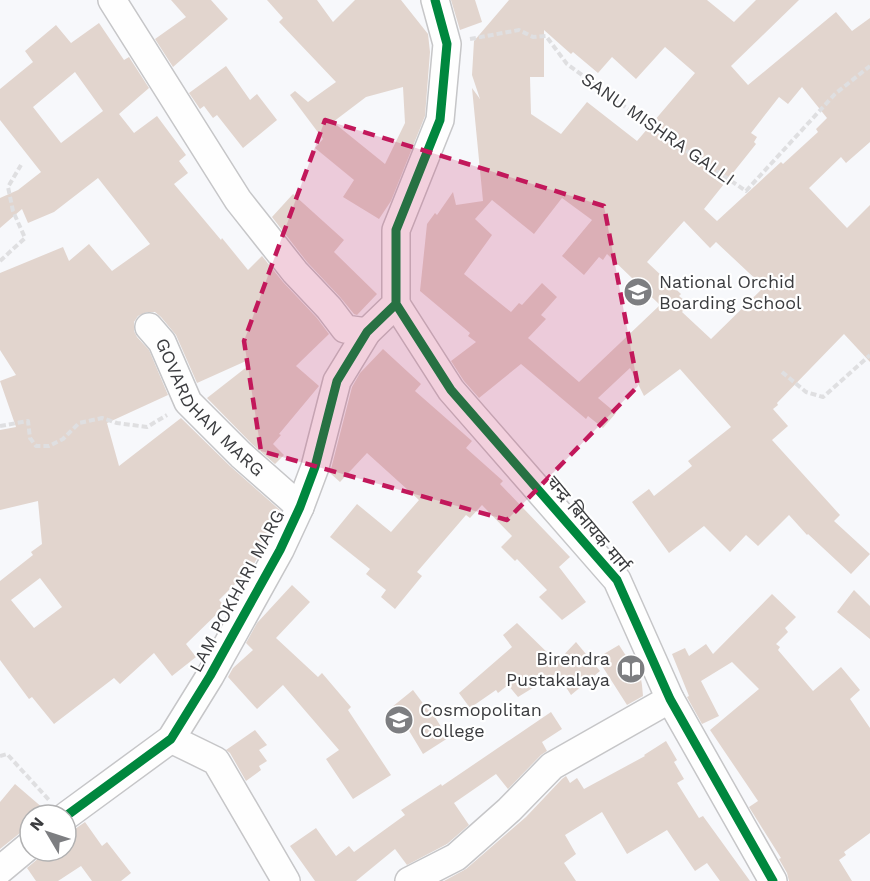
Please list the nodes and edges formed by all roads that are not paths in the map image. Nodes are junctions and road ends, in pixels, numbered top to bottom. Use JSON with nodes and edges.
{"nodes":[{"id":1,"x":112,"y":0,"type":"edge"},
{"id":2,"x":435,"y":0,"type":"edge"},
{"id":3,"x":396,"y":304,"type":"junction"},
{"id":4,"x":149,"y":327,"type":"dead end"},
{"id":5,"x":367,"y":332,"type":"junction"},
{"id":6,"x":300,"y":507,"type":"junction"},
{"id":7,"x":670,"y":699,"type":"junction"},
{"id":8,"x":171,"y":739,"type":"junction"},
{"id":9,"x":73,"y":803,"type":"edge"},
{"id":10,"x":18,"y":855,"type":"edge"},
{"id":11,"x":0,"y":870,"type":"edge"},
{"id":12,"x":286,"y":881,"type":"edge"},
{"id":13,"x":409,"y":881,"type":"edge"},
{"id":14,"x":773,"y":881,"type":"edge"}],
"edges":[{"from":1,"to":5,"type":"street"},
{"from":2,"to":3,"type":"street"},
{"from":3,"to":5,"type":"street"},
{"from":3,"to":7,"type":"street","name":"चन्द्र बिनायक मार्ग"},
{"from":4,"to":6,"type":"street","name":"GOVARDHAN MARG"},
{"from":5,"to":6,"type":"street","name":"LAM POKHARI MARG"},
{"from":6,"to":8,"type":"street","name":"LAM POKHARI MARG"},
{"from":7,"to":13,"type":"street"},
{"from":7,"to":14,"type":"street","name":"चन्द्र बिनायक मार्ग"},
{"from":8,"to":9,"type":"street","name":"LAM POKHARI MARG"},
{"from":8,"to":12,"type":"street"},
{"from":10,"to":11,"type":"street"}]}
